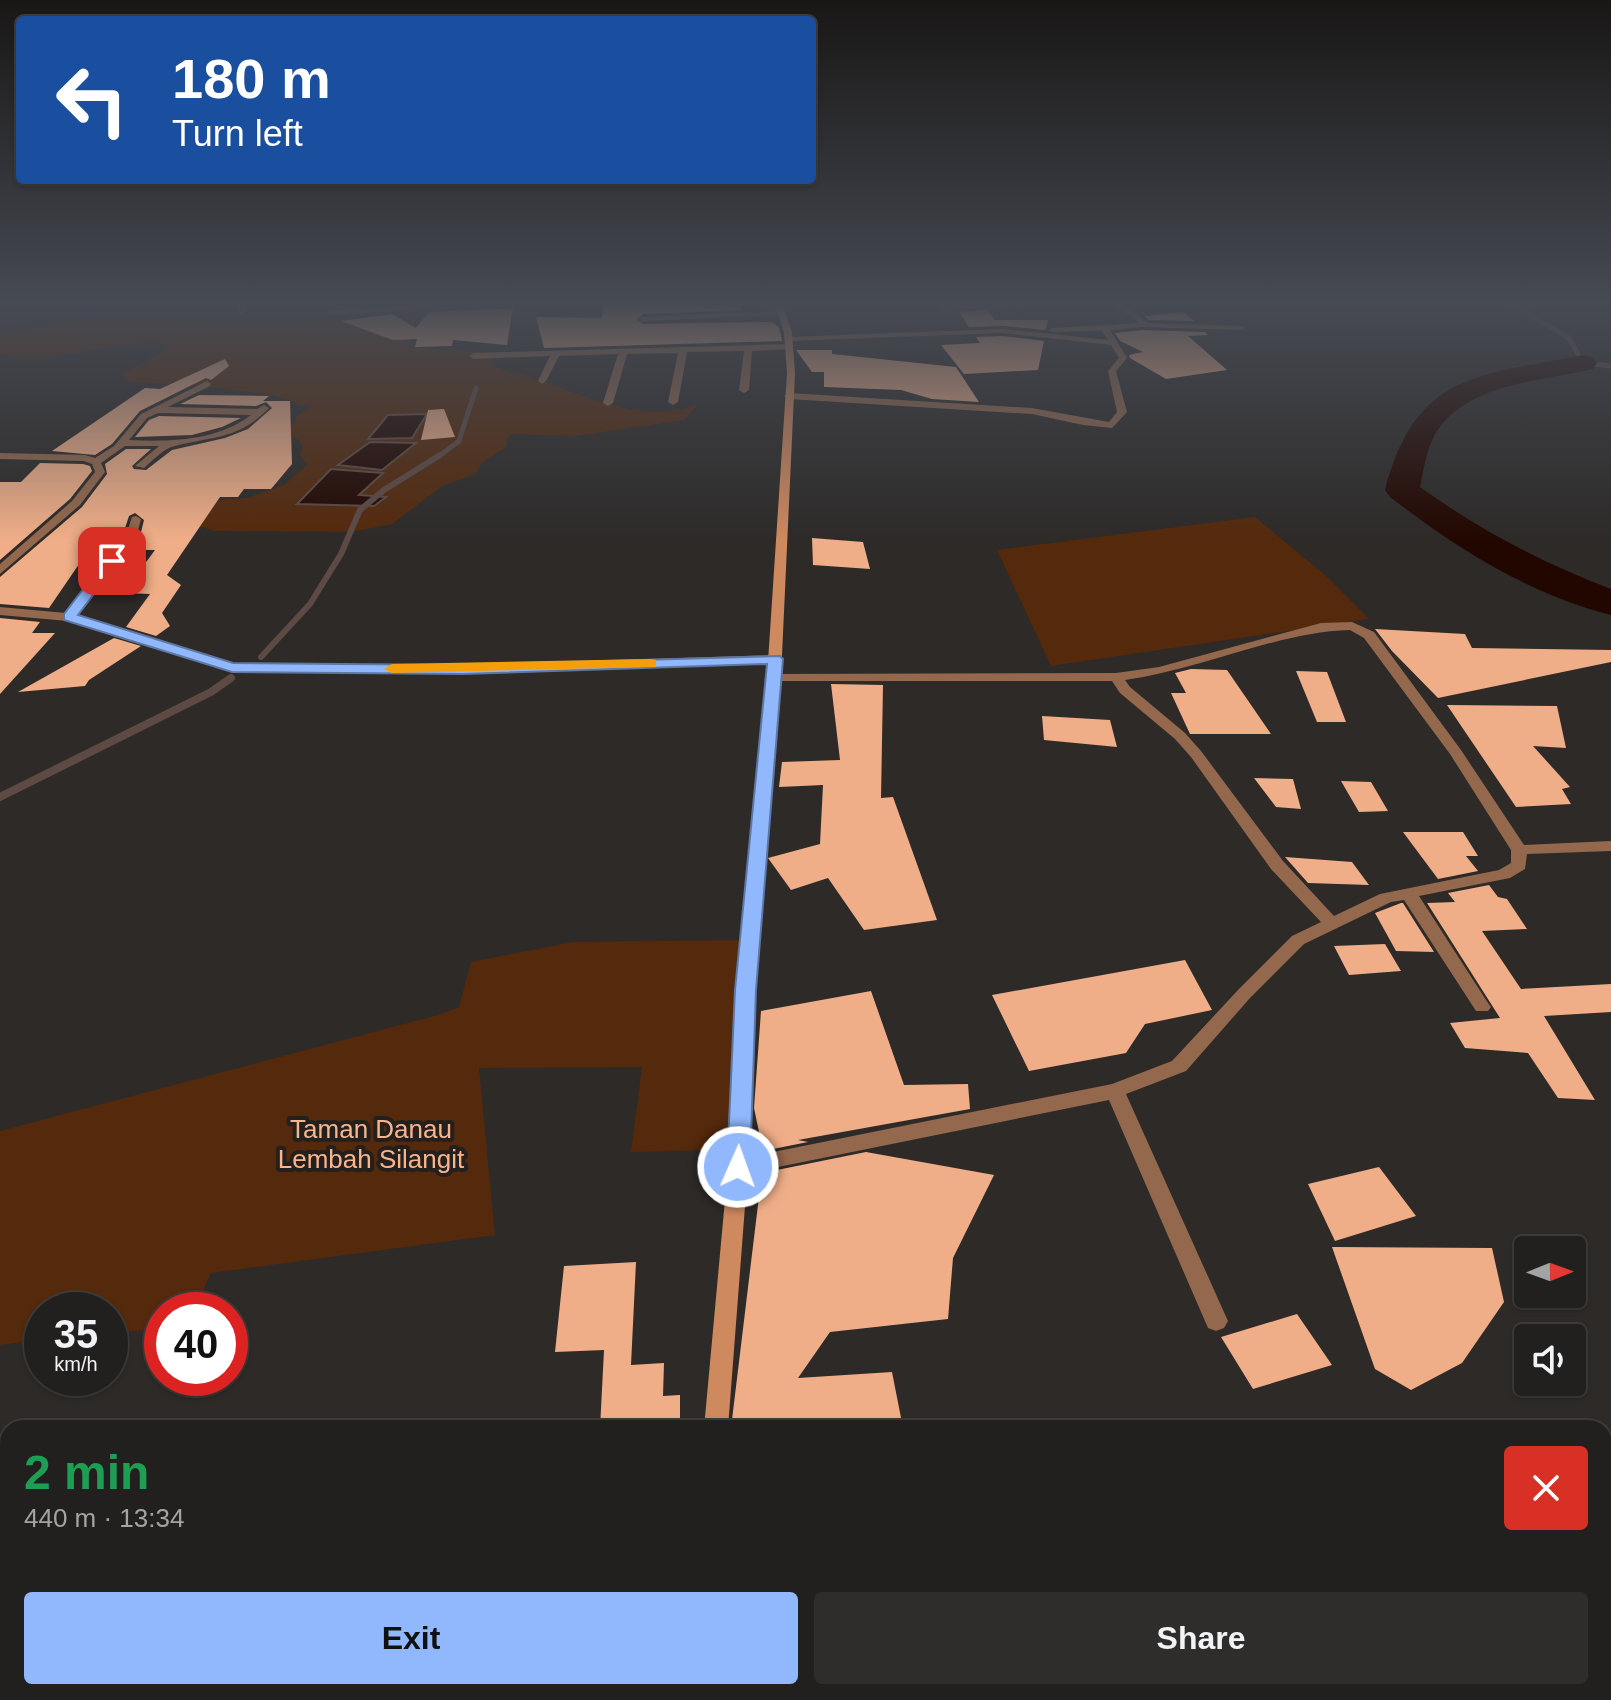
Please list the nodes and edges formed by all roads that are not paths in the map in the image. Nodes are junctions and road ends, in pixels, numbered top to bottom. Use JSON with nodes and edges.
{"nodes":[{"id":1,"x":614,"y":382,"type":"edge"},
{"id":2,"x":677,"y":382,"type":"edge"},
{"id":3,"x":745,"y":382,"type":"edge"},
{"id":4,"x":789,"y":382,"type":"edge"},
{"id":5,"x":1115,"y":382,"type":"edge"},
{"id":6,"x":207,"y":384,"type":"dead end"},
{"id":7,"x":744,"y":390,"type":"dead end"},
{"id":8,"x":789,"y":396,"type":"junction"},
{"id":9,"x":673,"y":402,"type":"dead end"},
{"id":10,"x":608,"y":403,"type":"dead end"},
{"id":11,"x":156,"y":410,"type":"junction"},
{"id":12,"x":120,"y":443,"type":"junction"},
{"id":13,"x":167,"y":445,"type":"junction"},
{"id":14,"x":0,"y":456,"type":"edge"},
{"id":15,"x":96,"y":462,"type":"junction"},
{"id":16,"x":140,"y":466,"type":"dead end"},
{"id":17,"x":136,"y":519,"type":"dead end"},
{"id":18,"x":0,"y":570,"type":"edge"},
{"id":19,"x":0,"y":611,"type":"edge"},
{"id":20,"x":69,"y":617,"type":"junction"},
{"id":21,"x":775,"y":659,"type":"junction"},
{"id":22,"x":774,"y":677,"type":"junction"},
{"id":23,"x":1116,"y":677,"type":"junction"},
{"id":24,"x":1611,"y":846,"type":"edge"},
{"id":25,"x":1519,"y":850,"type":"junction"},
{"id":26,"x":1409,"y":894,"type":"junction"},
{"id":27,"x":1331,"y":923,"type":"junction"},
{"id":28,"x":1482,"y":1007,"type":"dead end"},
{"id":29,"x":1115,"y":1091,"type":"junction"},
{"id":30,"x":738,"y":1167,"type":"junction"},
{"id":31,"x":1216,"y":1321,"type":"dead end"},
{"id":32,"x":717,"y":1420,"type":"edge"}],
"edges":[{"from":1,"to":10,"type":"street"},
{"from":2,"to":9,"type":"street"},
{"from":3,"to":7,"type":"street"},
{"from":4,"to":8,"type":"street"},
{"from":5,"to":8,"type":"street"},
{"from":6,"to":11,"type":"street"},
{"from":8,"to":21,"type":"street"},
{"from":11,"to":12,"type":"street"},
{"from":11,"to":13,"type":"street"},
{"from":12,"to":13,"type":"street"},
{"from":12,"to":15,"type":"street"},
{"from":13,"to":16,"type":"street"},
{"from":14,"to":15,"type":"street"},
{"from":15,"to":18,"type":"street"},
{"from":17,"to":20,"type":"street"},
{"from":19,"to":20,"type":"street"},
{"from":20,"to":21,"type":"street"},
{"from":21,"to":22,"type":"street"},
{"from":22,"to":23,"type":"street"},
{"from":22,"to":30,"type":"street"},
{"from":23,"to":25,"type":"street"},
{"from":23,"to":27,"type":"street"},
{"from":24,"to":25,"type":"street"},
{"from":25,"to":26,"type":"street"},
{"from":26,"to":27,"type":"street"},
{"from":26,"to":28,"type":"street"},
{"from":27,"to":29,"type":"street"},
{"from":29,"to":30,"type":"street"},
{"from":29,"to":31,"type":"street"},
{"from":30,"to":32,"type":"street"}]}
